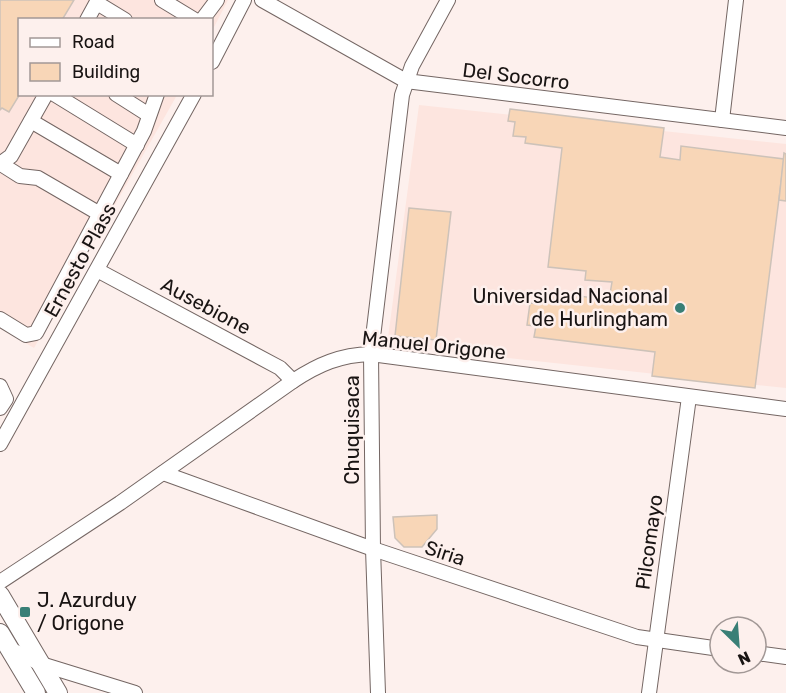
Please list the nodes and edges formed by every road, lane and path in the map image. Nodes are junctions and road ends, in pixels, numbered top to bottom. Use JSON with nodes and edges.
{"nodes":[{"id":1,"x":162,"y":0,"type":"edge"},
{"id":2,"x":217,"y":0,"type":"edge"},
{"id":3,"x":244,"y":0,"type":"edge"},
{"id":4,"x":262,"y":0,"type":"edge"},
{"id":5,"x":448,"y":0,"type":"edge"},
{"id":6,"x":736,"y":0,"type":"edge"},
{"id":7,"x":97,"y":1,"type":"edge"},
{"id":8,"x":88,"y":18,"type":"edge"},
{"id":9,"x":122,"y":18,"type":"edge"},
{"id":10,"x":192,"y":18,"type":"edge"},
{"id":11,"x":204,"y":18,"type":"edge"},
{"id":12,"x":213,"y":60,"type":"edge"},
{"id":13,"x":406,"y":81,"type":"junction"},
{"id":14,"x":45,"y":96,"type":"edge"},
{"id":15,"x":57,"y":96,"type":"edge"},
{"id":16,"x":119,"y":96,"type":"edge"},
{"id":17,"x":156,"y":96,"type":"edge"},
{"id":18,"x":193,"y":96,"type":"edge"},
{"id":19,"x":149,"y":115,"type":"junction"},
{"id":20,"x":722,"y":120,"type":"junction"},
{"id":21,"x":31,"y":121,"type":"junction"},
{"id":22,"x":786,"y":128,"type":"edge"},
{"id":23,"x":137,"y":145,"type":"junction"},
{"id":24,"x":1,"y":164,"type":"edge"},
{"id":25,"x":121,"y":174,"type":"junction"},
{"id":26,"x":100,"y":214,"type":"junction"},
{"id":27,"x":97,"y":270,"type":"junction"},
{"id":28,"x":0,"y":319,"type":"edge"},
{"id":29,"x":371,"y":354,"type":"junction"},
{"id":30,"x":293,"y":381,"type":"junction"},
{"id":31,"x":0,"y":386,"type":"edge"},
{"id":32,"x":689,"y":397,"type":"junction"},
{"id":33,"x":0,"y":408,"type":"edge"},
{"id":34,"x":786,"y":409,"type":"edge"},
{"id":35,"x":0,"y":444,"type":"edge"},
{"id":36,"x":163,"y":473,"type":"junction"},
{"id":37,"x":373,"y":549,"type":"junction"},
{"id":38,"x":0,"y":582,"type":"edge"},
{"id":39,"x":0,"y":596,"type":"edge"},
{"id":40,"x":655,"y":641,"type":"junction"},
{"id":41,"x":3,"y":643,"type":"edge"},
{"id":42,"x":708,"y":648,"type":"edge"},
{"id":43,"x":768,"y":655,"type":"edge"},
{"id":44,"x":786,"y":657,"type":"edge"},
{"id":45,"x":41,"y":664,"type":"junction"},
{"id":46,"x":36,"y":693,"type":"edge"},
{"id":47,"x":58,"y":693,"type":"edge"},
{"id":48,"x":135,"y":693,"type":"edge"},
{"id":49,"x":378,"y":693,"type":"edge"},
{"id":50,"x":649,"y":693,"type":"edge"}],
"edges":[{"from":1,"to":10,"type":"street"},
{"from":2,"to":11,"type":"street"},
{"from":3,"to":12,"type":"street"},
{"from":4,"to":13,"type":"street","name":"Del Socorro"},
{"from":5,"to":13,"type":"street","name":"Chuquisaca"},
{"from":6,"to":20,"type":"street"},
{"from":7,"to":8,"type":"street"},
{"from":7,"to":9,"type":"street"},
{"from":13,"to":20,"type":"street","name":"Del Socorro"},
{"from":13,"to":29,"type":"street","name":"Chuquisaca"},
{"from":14,"to":21,"type":"street"},
{"from":15,"to":23,"type":"street"},
{"from":16,"to":19,"type":"street"},
{"from":17,"to":19,"type":"street"},
{"from":18,"to":27,"type":"street","name":"Ernesto Plass"},
{"from":19,"to":23,"type":"street"},
{"from":20,"to":22,"type":"street","name":"Del Socorro"},
{"from":21,"to":24,"type":"street"},
{"from":21,"to":25,"type":"street"},
{"from":23,"to":25,"type":"street"},
{"from":24,"to":26,"type":"street"},
{"from":25,"to":26,"type":"street"},
{"from":26,"to":28,"type":"street"},
{"from":27,"to":30,"type":"street","name":"Ausebione"},
{"from":27,"to":35,"type":"street","name":"Ernesto Plass"},
{"from":29,"to":30,"type":"street","name":"Manuel Origone"},
{"from":29,"to":32,"type":"street","name":"Manuel Origone"},
{"from":29,"to":37,"type":"street","name":"Chuquisaca"},
{"from":30,"to":36,"type":"street","name":"Manuel Origone"},
{"from":31,"to":33,"type":"street"},
{"from":32,"to":34,"type":"street","name":"Manuel Origone"},
{"from":32,"to":40,"type":"street","name":"Pilcomayo"},
{"from":36,"to":37,"type":"street","name":"Siria"},
{"from":36,"to":38,"type":"street","name":"Manuel Origone"},
{"from":37,"to":40,"type":"street","name":"Siria"},
{"from":37,"to":49,"type":"street","name":"Chuquisaca"},
{"from":39,"to":45,"type":"main road"},
{"from":40,"to":42,"type":"street","name":"Siria"},
{"from":40,"to":50,"type":"street","name":"Pilcomayo"},
{"from":41,"to":45,"type":"street"},
{"from":41,"to":46,"type":"main road"},
{"from":43,"to":44,"type":"street"},
{"from":45,"to":47,"type":"main road"},
{"from":45,"to":48,"type":"street"}]}
